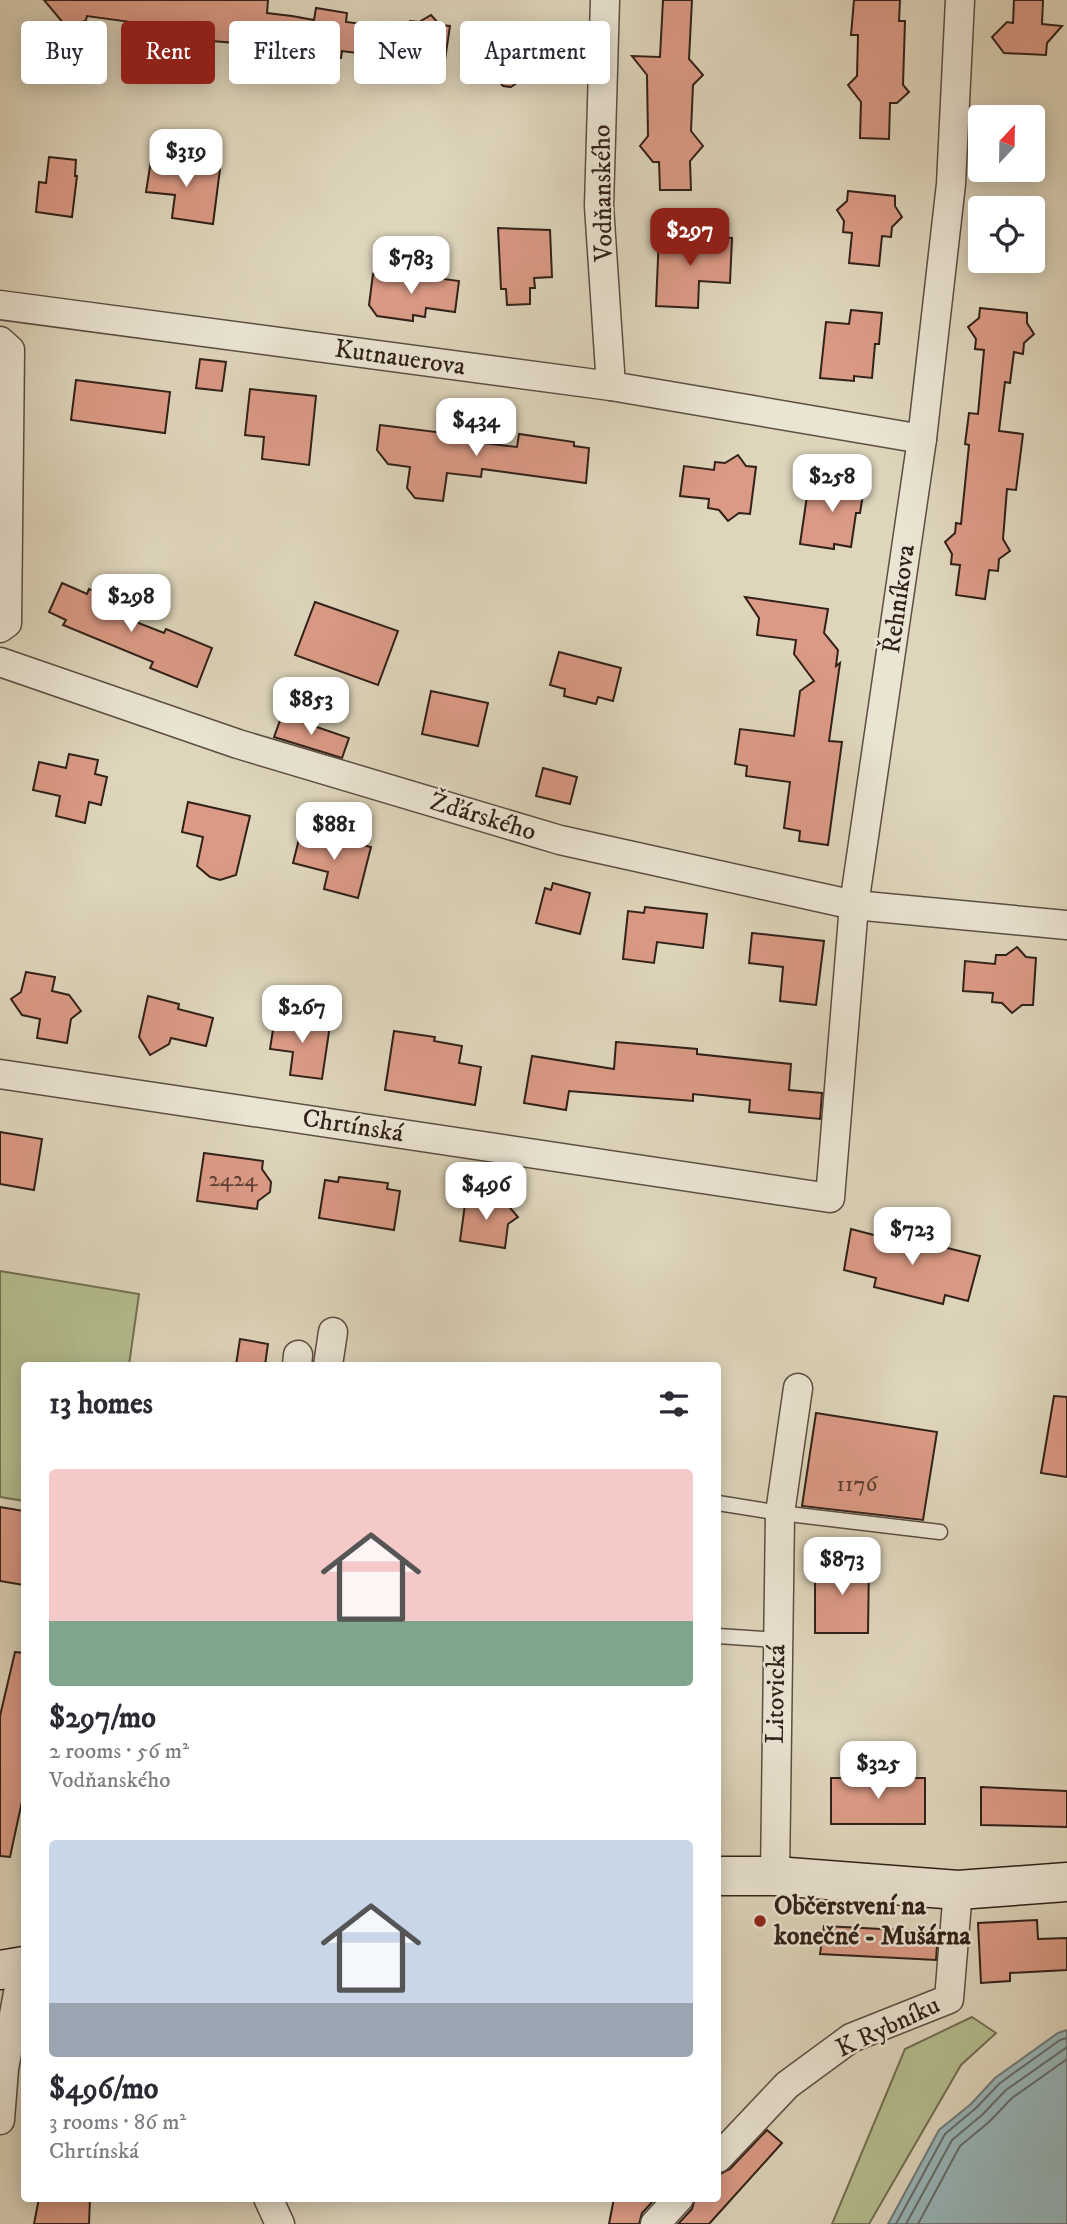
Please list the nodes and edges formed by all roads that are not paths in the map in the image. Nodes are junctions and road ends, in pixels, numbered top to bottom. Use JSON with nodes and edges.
{"nodes":[{"id":1,"x":605,"y":0,"type":"edge"},
{"id":2,"x":960,"y":0,"type":"edge"},
{"id":3,"x":0,"y":305,"type":"edge"},
{"id":4,"x":0,"y":341,"type":"edge"},
{"id":5,"x":611,"y":386,"type":"junction"},
{"id":6,"x":922,"y":439,"type":"junction"},
{"id":7,"x":0,"y":628,"type":"edge"},
{"id":8,"x":0,"y":662,"type":"edge"},
{"id":9,"x":855,"y":905,"type":"junction"},
{"id":10,"x":1067,"y":925,"type":"edge"},
{"id":11,"x":0,"y":1074,"type":"edge"},
{"id":12,"x":830,"y":1198,"type":"joint"},
{"id":13,"x":333,"y":1332,"type":"dead end"},
{"id":14,"x":328,"y":1362,"type":"edge"},
{"id":15,"x":798,"y":1388,"type":"dead end"},
{"id":16,"x":721,"y":1503,"type":"edge"},
{"id":17,"x":780,"y":1513,"type":"junction"},
{"id":18,"x":940,"y":1532,"type":"dead end"},
{"id":19,"x":721,"y":1636,"type":"edge"},
{"id":20,"x":777,"y":1640,"type":"junction"},
{"id":21,"x":721,"y":1876,"type":"edge"},
{"id":22,"x":775,"y":1876,"type":"junction"},
{"id":23,"x":1067,"y":1882,"type":"edge"},
{"id":24,"x":958,"y":1890,"type":"junction"},
{"id":25,"x":18,"y":1968,"type":"edge"},
{"id":26,"x":0,"y":2120,"type":"edge"},
{"id":27,"x":721,"y":2155,"type":"edge"},
{"id":28,"x":270,"y":2202,"type":"edge"},
{"id":29,"x":675,"y":2202,"type":"edge"},
{"id":30,"x":280,"y":2224,"type":"edge"},
{"id":31,"x":655,"y":2224,"type":"edge"}],
"edges":[{"from":1,"to":5,"type":"street","name":"Vodňanského"},
{"from":2,"to":6,"type":"street","name":"Řehníkova"},
{"from":3,"to":5,"type":"street","name":"Kutnauerova"},
{"from":4,"to":7,"type":"street"},
{"from":5,"to":6,"type":"street","name":"Kutnauerova"},
{"from":6,"to":9,"type":"street","name":"Řehníkova"},
{"from":8,"to":9,"type":"street","name":"Žďárského"},
{"from":9,"to":10,"type":"street","name":"Žďárského"},
{"from":9,"to":12,"type":"street","name":"Řehníkova"},
{"from":11,"to":12,"type":"street","name":"Chrtínská"},
{"from":13,"to":14,"type":"street"},
{"from":15,"to":17,"type":"street","name":"Litovická"},
{"from":16,"to":17,"type":"lane"},
{"from":17,"to":18,"type":"lane"},
{"from":17,"to":20,"type":"street","name":"Litovická"},
{"from":19,"to":20,"type":"lane"},
{"from":20,"to":22,"type":"street","name":"Litovická"},
{"from":21,"to":22,"type":"street"},
{"from":22,"to":24,"type":"street"},
{"from":23,"to":24,"type":"street"},
{"from":24,"to":27,"type":"street","name":"K Rybníku"},
{"from":25,"to":26,"type":"street"},
{"from":28,"to":30,"type":"street"},
{"from":29,"to":31,"type":"street"}]}
